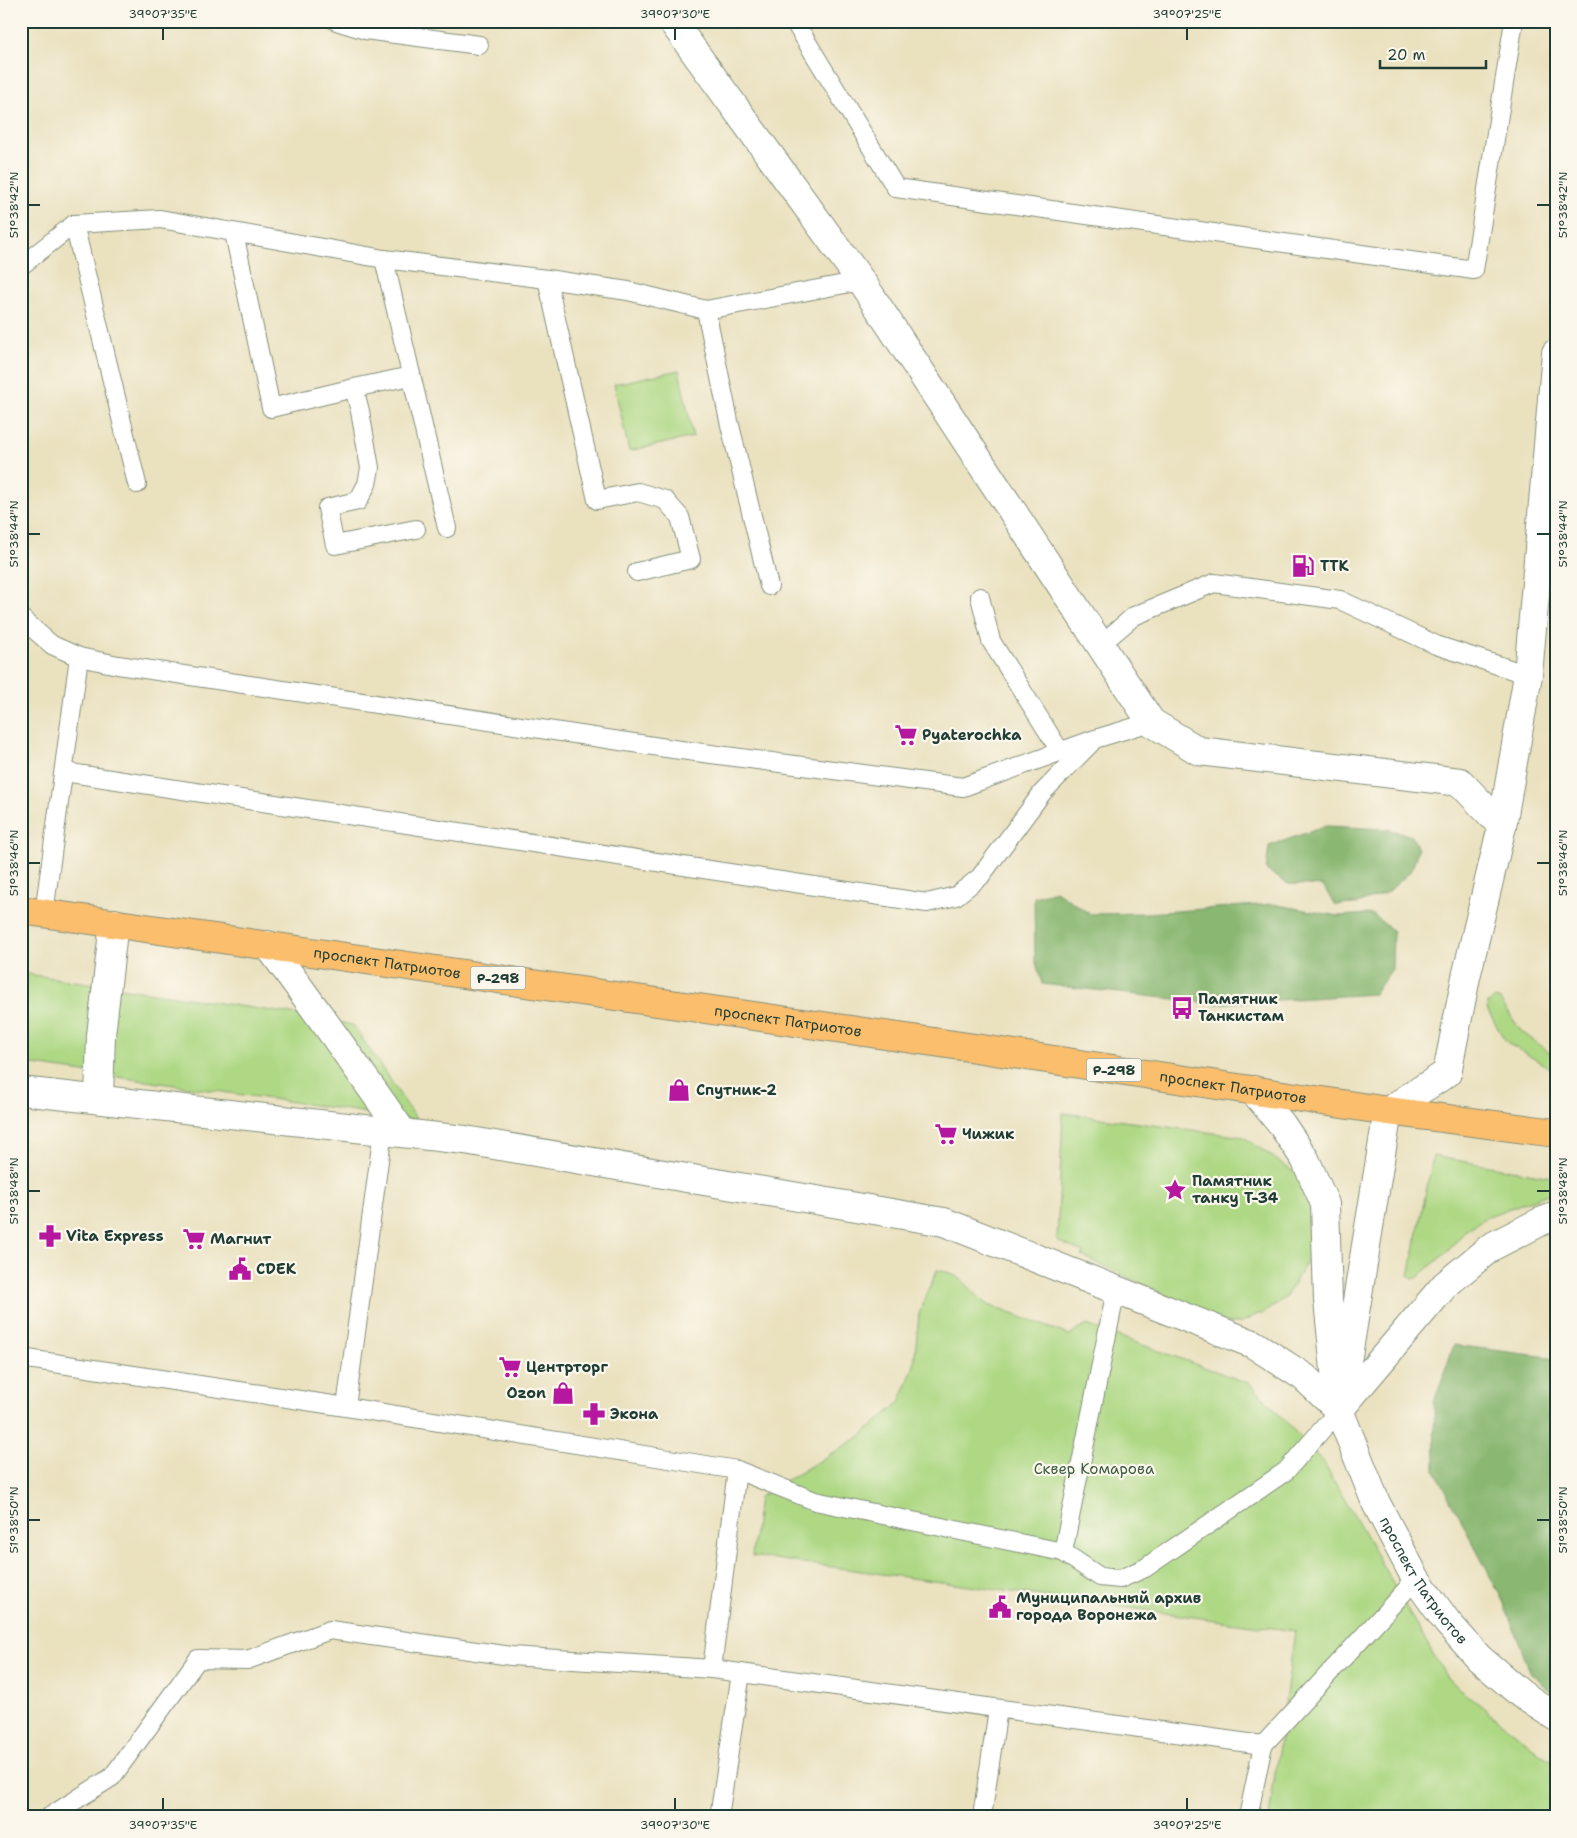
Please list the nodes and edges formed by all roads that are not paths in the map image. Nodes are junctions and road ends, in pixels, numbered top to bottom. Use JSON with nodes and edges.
{"nodes":[{"id":1,"x":336,"y":21,"type":"edge"},
{"id":2,"x":672,"y":21,"type":"edge"},
{"id":3,"x":794,"y":21,"type":"edge"},
{"id":4,"x":1514,"y":21,"type":"edge"},
{"id":5,"x":479,"y":45,"type":"dead end"},
{"id":6,"x":74,"y":224,"type":"junction"},
{"id":7,"x":234,"y":232,"type":"junction"},
{"id":8,"x":384,"y":259,"type":"junction"},
{"id":9,"x":21,"y":266,"type":"edge"},
{"id":10,"x":546,"y":279,"type":"junction"},
{"id":11,"x":861,"y":281,"type":"junction"},
{"id":12,"x":706,"y":310,"type":"junction"},
{"id":13,"x":1556,"y":353,"type":"edge"},
{"id":14,"x":411,"y":376,"type":"junction"},
{"id":15,"x":354,"y":388,"type":"junction"},
{"id":16,"x":137,"y":484,"type":"dead end"},
{"id":17,"x":447,"y":528,"type":"dead end"},
{"id":18,"x":416,"y":529,"type":"dead end"},
{"id":19,"x":637,"y":572,"type":"dead end"},
{"id":20,"x":769,"y":586,"type":"dead end"},
{"id":21,"x":980,"y":597,"type":"dead end"},
{"id":22,"x":21,"y":618,"type":"edge"},
{"id":23,"x":1100,"y":645,"type":"junction"},
{"id":24,"x":79,"y":657,"type":"junction"},
{"id":25,"x":1528,"y":675,"type":"junction"},
{"id":26,"x":1151,"y":722,"type":"junction"},
{"id":27,"x":1095,"y":739,"type":"junction"},
{"id":28,"x":1060,"y":751,"type":"junction"},
{"id":29,"x":64,"y":772,"type":"junction"},
{"id":30,"x":1502,"y":826,"type":"junction"},
{"id":31,"x":33,"y":912,"type":"edge"},
{"id":32,"x":114,"y":923,"type":"junction"},
{"id":33,"x":268,"y":945,"type":"junction"},
{"id":34,"x":1253,"y":1090,"type":"junction"},
{"id":35,"x":21,"y":1091,"type":"edge"},
{"id":36,"x":99,"y":1099,"type":"junction"},
{"id":37,"x":1388,"y":1110,"type":"junction"},
{"id":38,"x":393,"y":1132,"type":"junction"},
{"id":39,"x":1556,"y":1134,"type":"edge"},
{"id":40,"x":1556,"y":1216,"type":"edge"},
{"id":41,"x":1116,"y":1290,"type":"junction"},
{"id":42,"x":21,"y":1358,"type":"edge"},
{"id":43,"x":346,"y":1407,"type":"junction"},
{"id":44,"x":1339,"y":1410,"type":"junction"},
{"id":45,"x":737,"y":1470,"type":"junction"},
{"id":46,"x":1063,"y":1552,"type":"junction"},
{"id":47,"x":1416,"y":1580,"type":"junction"},
{"id":48,"x":712,"y":1670,"type":"junction"},
{"id":49,"x":741,"y":1673,"type":"junction"},
{"id":50,"x":998,"y":1708,"type":"junction"},
{"id":51,"x":1556,"y":1717,"type":"edge"},
{"id":52,"x":1263,"y":1745,"type":"junction"},
{"id":53,"x":49,"y":1817,"type":"edge"},
{"id":54,"x":719,"y":1817,"type":"edge"},
{"id":55,"x":982,"y":1817,"type":"edge"},
{"id":56,"x":1248,"y":1817,"type":"edge"}],
"edges":[{"from":1,"to":5,"type":"lane"},
{"from":2,"to":11,"type":"street"},
{"from":3,"to":4,"type":"lane"},
{"from":6,"to":7,"type":"lane"},
{"from":6,"to":9,"type":"lane"},
{"from":6,"to":16,"type":"lane"},
{"from":7,"to":8,"type":"lane"},
{"from":7,"to":15,"type":"lane"},
{"from":8,"to":10,"type":"lane"},
{"from":8,"to":14,"type":"lane"},
{"from":10,"to":12,"type":"lane"},
{"from":10,"to":19,"type":"lane"},
{"from":11,"to":12,"type":"lane"},
{"from":11,"to":23,"type":"street"},
{"from":12,"to":20,"type":"lane"},
{"from":13,"to":25,"type":"street"},
{"from":14,"to":15,"type":"lane"},
{"from":14,"to":17,"type":"lane"},
{"from":15,"to":18,"type":"lane"},
{"from":21,"to":28,"type":"lane"},
{"from":22,"to":24,"type":"lane"},
{"from":23,"to":25,"type":"lane"},
{"from":23,"to":26,"type":"street"},
{"from":24,"to":28,"type":"lane"},
{"from":24,"to":29,"type":"lane"},
{"from":25,"to":30,"type":"street"},
{"from":26,"to":27,"type":"lane"},
{"from":26,"to":30,"type":"street"},
{"from":27,"to":28,"type":"lane"},
{"from":27,"to":29,"type":"lane"},
{"from":29,"to":31,"type":"lane"},
{"from":30,"to":37,"type":"street"},
{"from":31,"to":32,"type":"highway","name":"проспект Патриотов","number":"Р-298"},
{"from":32,"to":33,"type":"highway","name":"проспект Патриотов","number":"Р-298"},
{"from":32,"to":36,"type":"street"},
{"from":33,"to":34,"type":"highway","name":"проспект Патриотов","number":"Р-298"},
{"from":33,"to":38,"type":"street"},
{"from":34,"to":37,"type":"highway","name":"проспект Патриотов","number":"Р-298"},
{"from":34,"to":44,"type":"street"},
{"from":35,"to":36,"type":"street","name":"проспект Патриотов"},
{"from":36,"to":38,"type":"street","name":"проспект Патриотов"},
{"from":37,"to":39,"type":"highway","name":"проспект Патриотов","number":"Р-298"},
{"from":37,"to":44,"type":"street"},
{"from":38,"to":41,"type":"street","name":"проспект Патриотов"},
{"from":38,"to":43,"type":"lane"},
{"from":40,"to":44,"type":"street"},
{"from":41,"to":44,"type":"street","name":"проспект Патриотов"},
{"from":41,"to":46,"type":"lane"},
{"from":42,"to":43,"type":"lane"},
{"from":43,"to":45,"type":"lane"},
{"from":44,"to":46,"type":"lane"},
{"from":44,"to":47,"type":"street","name":"проспект Патриотов"},
{"from":45,"to":46,"type":"lane"},
{"from":45,"to":48,"type":"lane"},
{"from":47,"to":51,"type":"street","name":"проспект Патриотов"},
{"from":47,"to":52,"type":"lane"},
{"from":48,"to":49,"type":"lane"},
{"from":48,"to":53,"type":"lane"},
{"from":49,"to":50,"type":"lane"},
{"from":49,"to":54,"type":"lane"},
{"from":50,"to":52,"type":"lane"},
{"from":50,"to":55,"type":"lane"},
{"from":52,"to":56,"type":"lane"}]}
